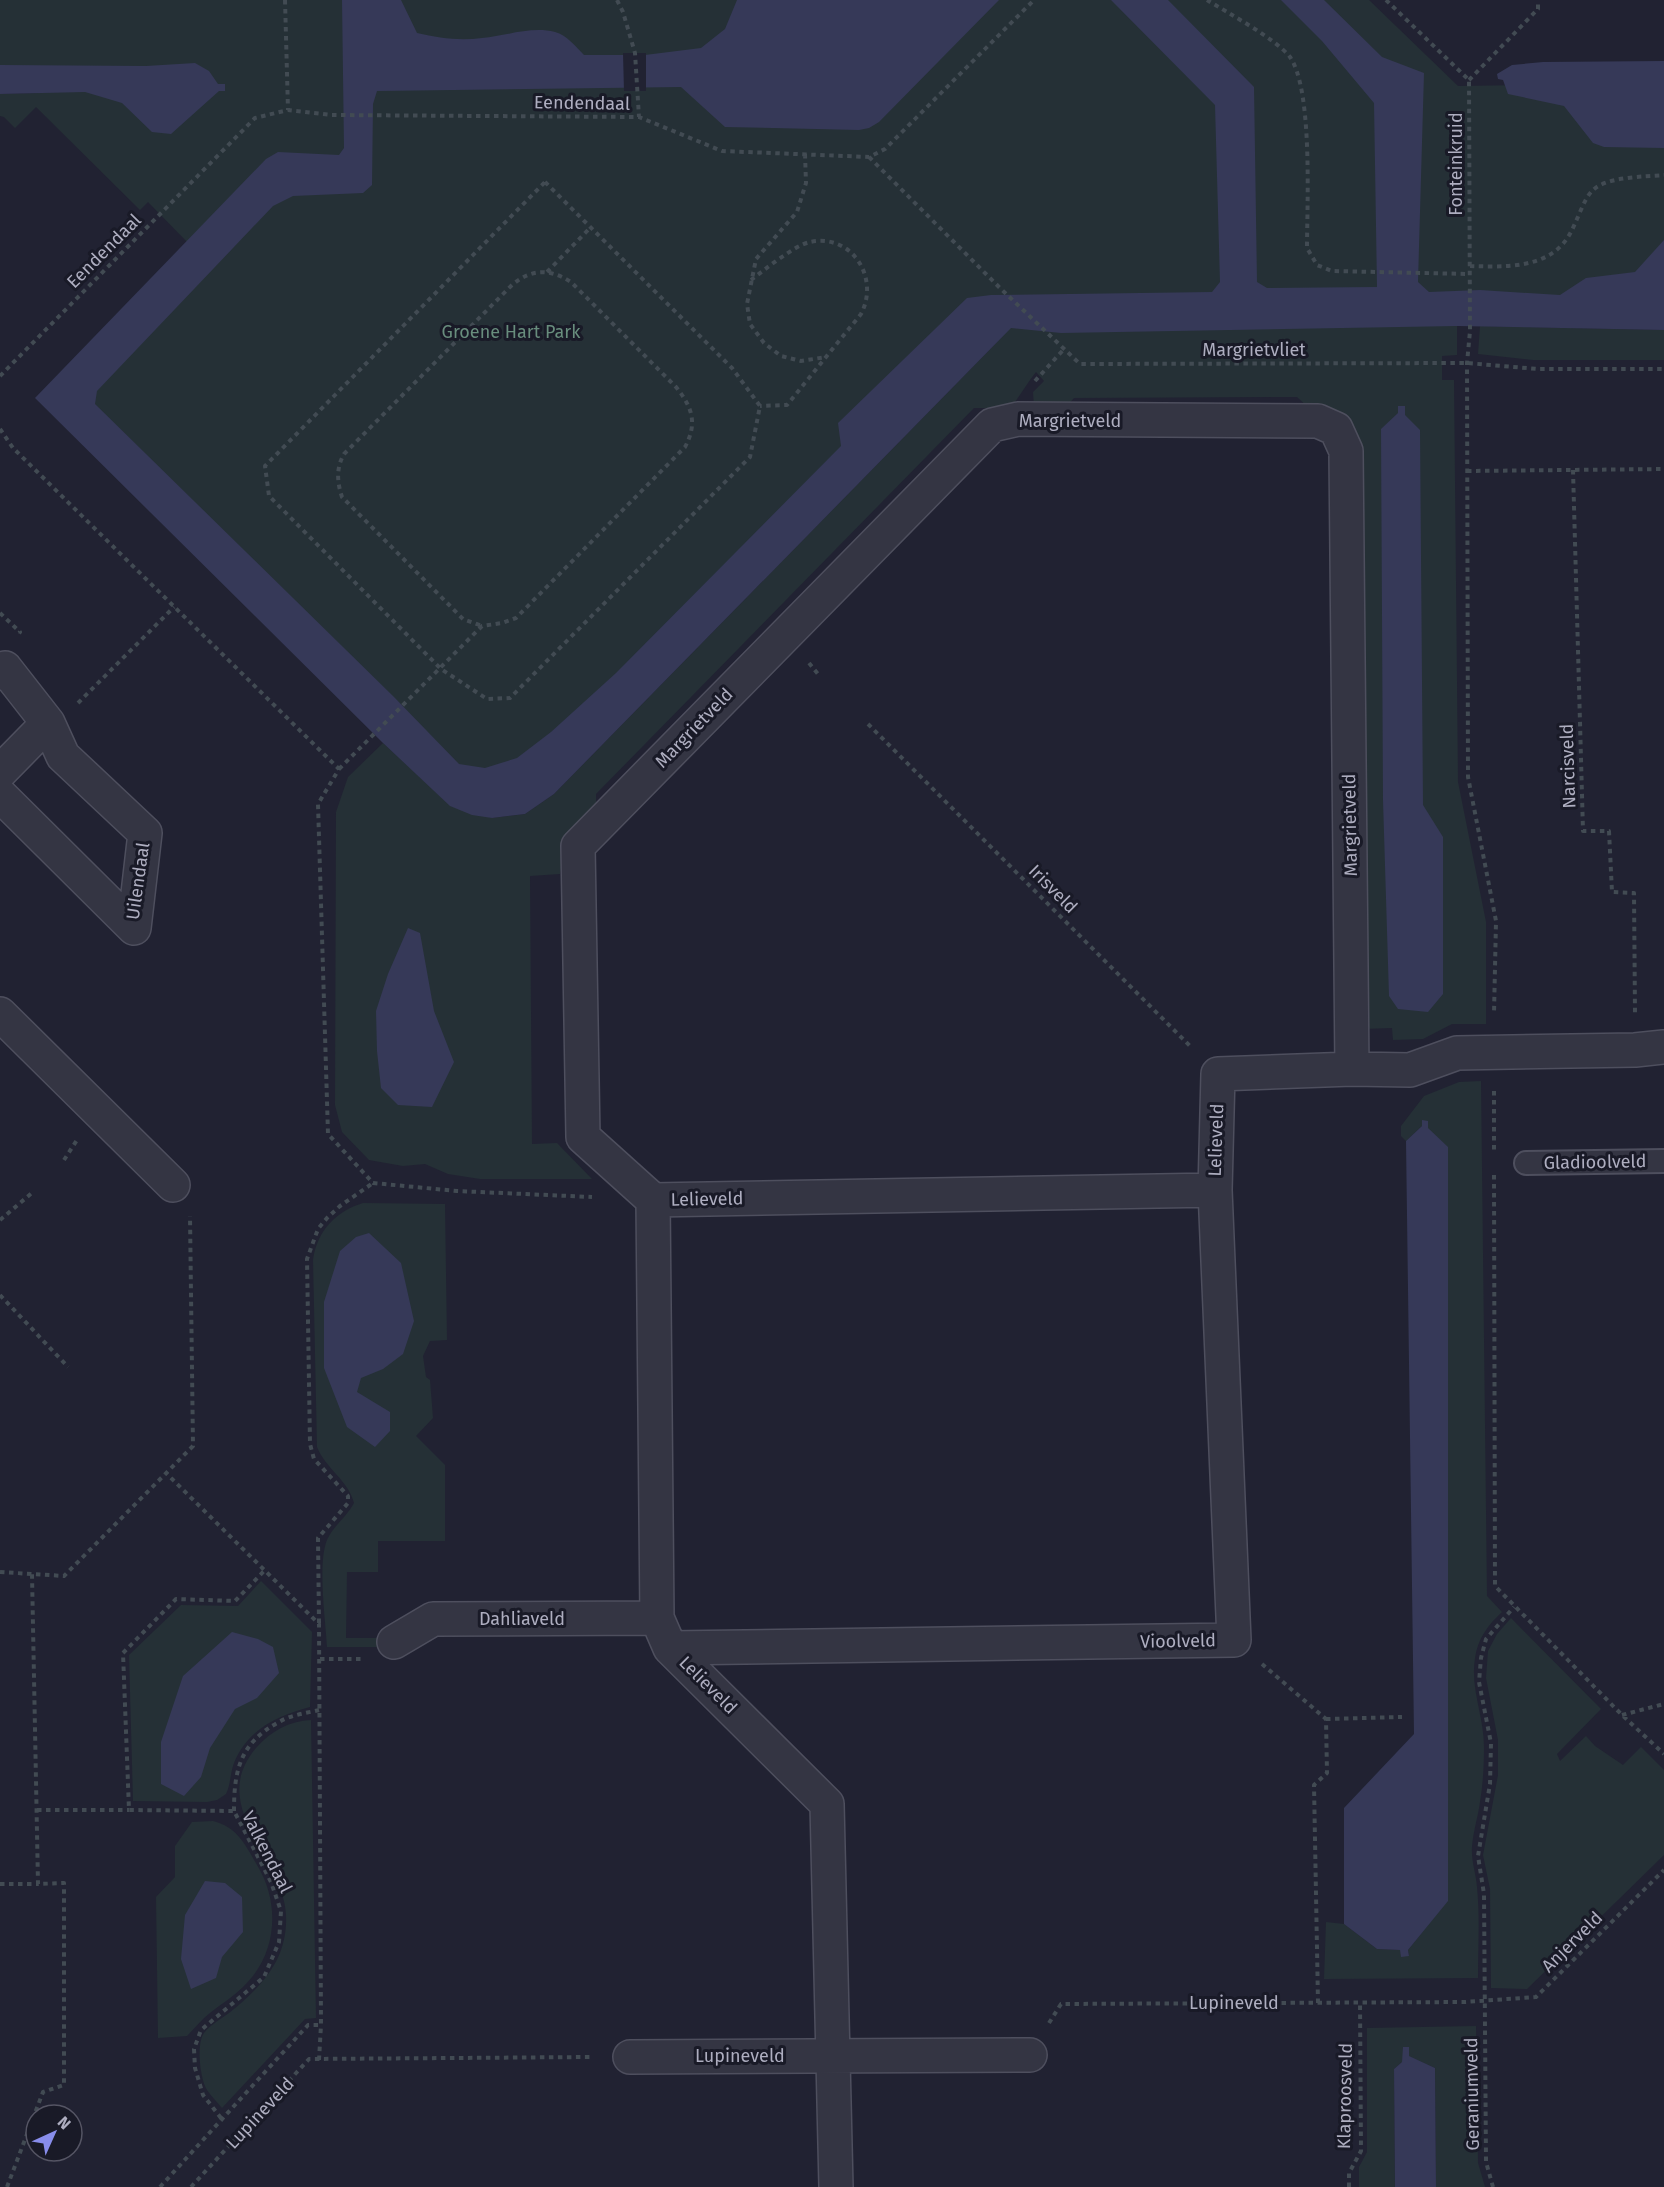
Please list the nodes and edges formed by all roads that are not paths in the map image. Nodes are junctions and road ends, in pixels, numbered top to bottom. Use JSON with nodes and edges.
{"nodes":[{"id":1,"x":0,"y":673,"type":"edge"},
{"id":2,"x":48,"y":723,"type":"junction"},
{"id":3,"x":0,"y":772,"type":"edge"},
{"id":4,"x":0,"y":795,"type":"edge"},
{"id":5,"x":0,"y":1014,"type":"edge"},
{"id":6,"x":1649,"y":1048,"type":"edge"},
{"id":7,"x":1352,"y":1070,"type":"junction"},
{"id":8,"x":1664,"y":1161,"type":"edge"},
{"id":9,"x":1526,"y":1163,"type":"dead end"},
{"id":10,"x":173,"y":1185,"type":"road end"},
{"id":11,"x":1215,"y":1190,"type":"junction"},
{"id":12,"x":653,"y":1200,"type":"junction"},
{"id":13,"x":657,"y":1618,"type":"junction"},
{"id":14,"x":394,"y":1642,"type":"dead end"},
{"id":15,"x":670,"y":1648,"type":"junction"},
{"id":16,"x":1030,"y":2055,"type":"road end"},
{"id":17,"x":832,"y":2056,"type":"junction"},
{"id":18,"x":630,"y":2057,"type":"road end"},
{"id":19,"x":836,"y":2187,"type":"edge"}],
"edges":[{"from":1,"to":2,"type":"street","name":"Uilendaal"},
{"from":2,"to":3,"type":"street"},
{"from":2,"to":4,"type":"street","name":"Uilendaal"},
{"from":5,"to":10,"type":"street"},
{"from":6,"to":7,"type":"street"},
{"from":7,"to":11,"type":"street","name":"Lelieveld"},
{"from":7,"to":12,"type":"street","name":"Margrietveld"},
{"from":8,"to":9,"type":"lane","name":"Gladioolveld"},
{"from":11,"to":12,"type":"street","name":"Lelieveld"},
{"from":11,"to":15,"type":"street","name":"Vioolveld"},
{"from":12,"to":13,"type":"street","name":"Lelieveld"},
{"from":13,"to":14,"type":"street","name":"Dahliaveld"},
{"from":13,"to":15,"type":"street","name":"Lelieveld"},
{"from":15,"to":17,"type":"street","name":"Lelieveld"},
{"from":16,"to":17,"type":"street","name":"Lupineveld"},
{"from":17,"to":18,"type":"street","name":"Lupineveld"},
{"from":17,"to":19,"type":"street","name":"Lelieveld"}]}
